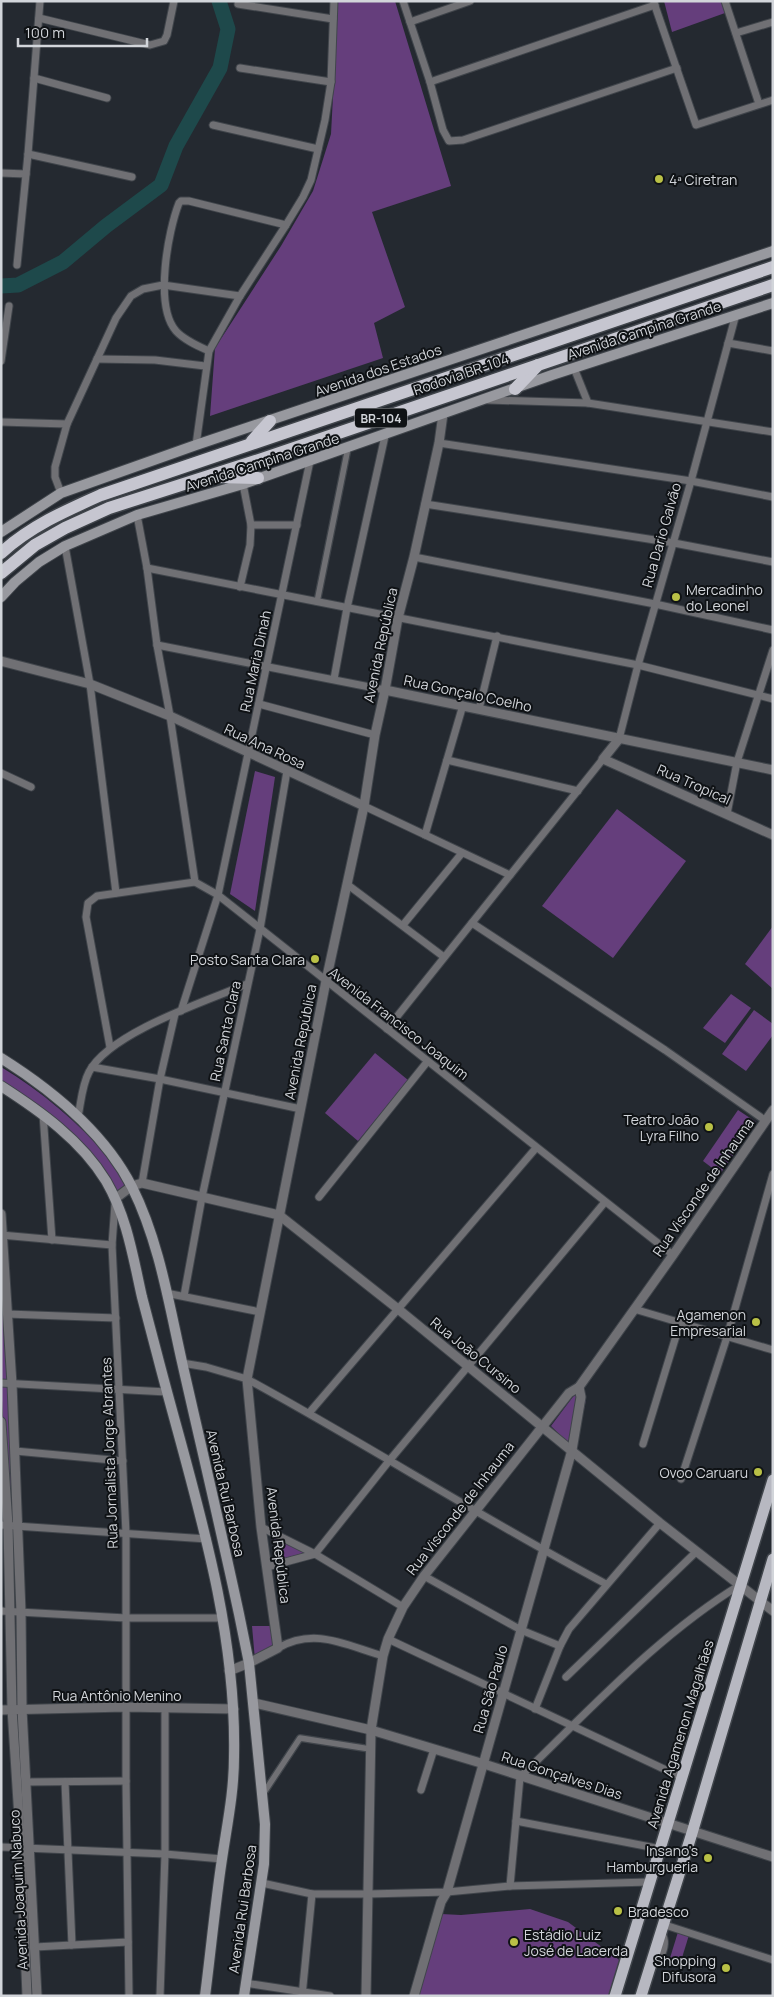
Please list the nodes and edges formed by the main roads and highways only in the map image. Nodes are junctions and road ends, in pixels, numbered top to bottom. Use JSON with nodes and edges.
{"nodes":[{"id":1,"x":773,"y":251,"type":"edge"},
{"id":2,"x":773,"y":267,"type":"edge"},
{"id":3,"x":773,"y":285,"type":"edge"},
{"id":4,"x":773,"y":303,"type":"edge"},
{"id":5,"x":540,"y":363,"type":"junction"},
{"id":6,"x":515,"y":388,"type":"junction"},
{"id":7,"x":270,"y":421,"type":"junction"},
{"id":8,"x":250,"y":443,"type":"junction"},
{"id":9,"x":208,"y":477,"type":"junction"},
{"id":10,"x":258,"y":478,"type":"junction"},
{"id":11,"x":1,"y":532,"type":"edge"},
{"id":12,"x":1,"y":552,"type":"edge"},
{"id":13,"x":1,"y":573,"type":"edge"},
{"id":14,"x":1,"y":597,"type":"edge"},
{"id":15,"x":1,"y":1058,"type":"edge"},
{"id":16,"x":1,"y":1086,"type":"edge"},
{"id":17,"x":773,"y":1480,"type":"edge"},
{"id":18,"x":773,"y":1559,"type":"edge"},
{"id":19,"x":205,"y":1996,"type":"edge"},
{"id":20,"x":244,"y":1996,"type":"edge"},
{"id":21,"x":616,"y":1996,"type":"edge"},
{"id":22,"x":640,"y":1996,"type":"edge"}],
"edges":[{"from":1,"to":7,"type":"main road","name":"Avenida dos Estados"},
{"from":2,"to":8,"type":"highway","name":"Rodovia BR-104","number":"BR-104"},
{"from":3,"to":5,"type":"highway","name":"Rodovia BR-104","number":"BR-104"},
{"from":4,"to":6,"type":"main road","name":"Avenida Campina Grande"},
{"from":5,"to":6,"type":"highway"},
{"from":5,"to":9,"type":"highway","name":"Rodovia BR-104","number":"BR-104"},
{"from":6,"to":10,"type":"main road","name":"Avenida Campina Grande"},
{"from":7,"to":8,"type":"highway"},
{"from":7,"to":11,"type":"main road","name":"Avenida dos Estados"},
{"from":8,"to":12,"type":"highway","name":"Rodovia BR-104","number":"BR-104"},
{"from":9,"to":10,"type":"highway"},
{"from":9,"to":13,"type":"highway","name":"Rodovia BR-104","number":"BR-104"},
{"from":10,"to":14,"type":"main road","name":"Avenida Campina Grande"},
{"from":15,"to":20,"type":"main road","name":"Avenida Rui Barbosa"},
{"from":16,"to":19,"type":"main road","name":"Avenida Rui Barbosa"},
{"from":17,"to":21,"type":"main road","name":"Avenida Agamenon Magalhães"},
{"from":18,"to":22,"type":"main road"}]}
